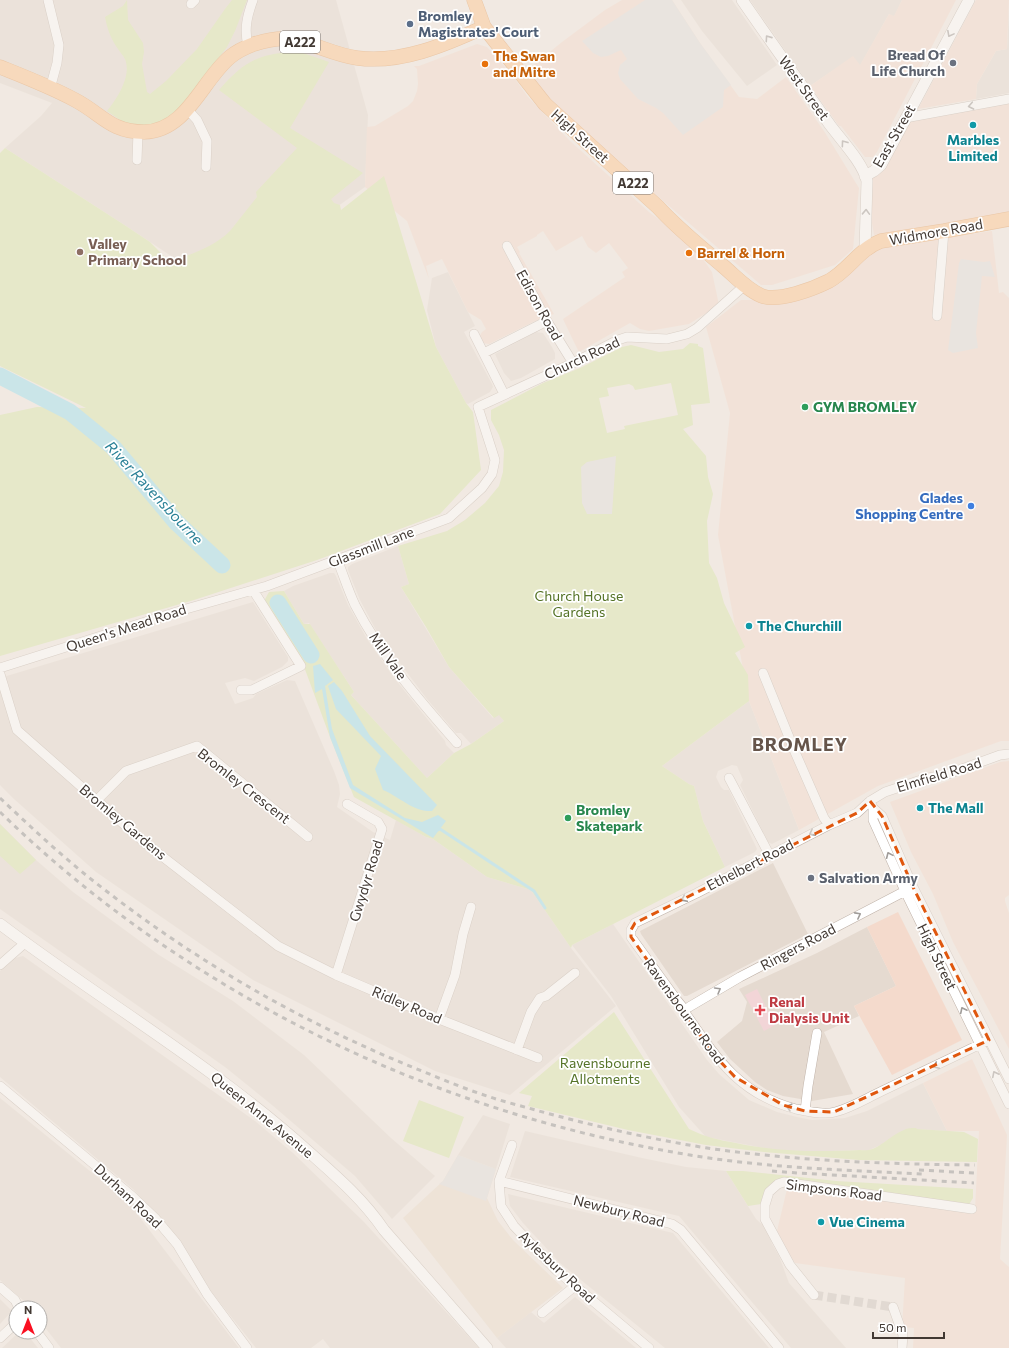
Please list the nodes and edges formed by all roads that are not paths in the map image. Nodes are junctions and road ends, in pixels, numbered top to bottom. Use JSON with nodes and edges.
{"nodes":[{"id":1,"x":48,"y":0,"type":"edge"},
{"id":2,"x":253,"y":0,"type":"edge"},
{"id":3,"x":474,"y":0,"type":"edge"},
{"id":4,"x":742,"y":0,"type":"edge"},
{"id":5,"x":968,"y":0,"type":"edge"},
{"id":6,"x":484,"y":27,"type":"junction"},
{"id":7,"x":248,"y":46,"type":"junction"},
{"id":8,"x":0,"y":67,"type":"edge"},
{"id":9,"x":50,"y":89,"type":"junction"},
{"id":10,"x":1009,"y":99,"type":"edge"},
{"id":11,"x":187,"y":109,"type":"junction"},
{"id":12,"x":905,"y":118,"type":"junction"},
{"id":13,"x":138,"y":132,"type":"junction"},
{"id":14,"x":137,"y":160,"type":"dead end"},
{"id":15,"x":206,"y":167,"type":"dead end"},
{"id":16,"x":865,"y":176,"type":"junction"},
{"id":17,"x":1009,"y":219,"type":"edge"},
{"id":18,"x":944,"y":231,"type":"junction"},
{"id":19,"x":507,"y":246,"type":"dead end"},
{"id":20,"x":865,"y":249,"type":"junction"},
{"id":21,"x":745,"y":285,"type":"junction"},
{"id":22,"x":937,"y":316,"type":"dead end"},
{"id":23,"x":547,"y":321,"type":"junction"},
{"id":24,"x":474,"y":334,"type":"dead end"},
{"id":25,"x":484,"y":353,"type":"junction"},
{"id":26,"x":573,"y":363,"type":"junction"},
{"id":27,"x":504,"y":394,"type":"junction"},
{"id":28,"x":478,"y":407,"type":"joint"},
{"id":29,"x":337,"y":559,"type":"junction"},
{"id":30,"x":253,"y":590,"type":"junction"},
{"id":31,"x":0,"y":668,"type":"edge"},
{"id":32,"x":763,"y":673,"type":"dead end"},
{"id":33,"x":0,"y":674,"type":"edge"},
{"id":34,"x":241,"y":690,"type":"dead end"},
{"id":35,"x":457,"y":743,"type":"dead end"},
{"id":36,"x":1009,"y":754,"type":"edge"},
{"id":37,"x":729,"y":778,"type":"dead end"},
{"id":38,"x":96,"y":801,"type":"junction"},
{"id":39,"x":347,"y":804,"type":"dead end"},
{"id":40,"x":872,"y":805,"type":"junction"},
{"id":41,"x":829,"y":825,"type":"junction"},
{"id":42,"x":308,"y":837,"type":"dead end"},
{"id":43,"x":770,"y":856,"type":"junction"},
{"id":44,"x":909,"y":889,"type":"junction"},
{"id":45,"x":472,"y":907,"type":"dead end"},
{"id":46,"x":0,"y":924,"type":"edge"},
{"id":47,"x":631,"y":930,"type":"joint"},
{"id":48,"x":26,"y":942,"type":"junction"},
{"id":49,"x":278,"y":946,"type":"joint"},
{"id":50,"x":0,"y":965,"type":"edge"},
{"id":51,"x":575,"y":973,"type":"dead end"},
{"id":52,"x":336,"y":975,"type":"junction"},
{"id":53,"x":686,"y":1010,"type":"junction"},
{"id":54,"x":439,"y":1019,"type":"junction"},
{"id":55,"x":817,"y":1033,"type":"dead end"},
{"id":56,"x":990,"y":1040,"type":"junction"},
{"id":57,"x":980,"y":1045,"type":"junction"},
{"id":58,"x":517,"y":1050,"type":"junction"},
{"id":59,"x":538,"y":1058,"type":"dead end"},
{"id":60,"x":1009,"y":1079,"type":"edge"},
{"id":61,"x":0,"y":1086,"type":"edge"},
{"id":62,"x":1009,"y":1104,"type":"edge"},
{"id":63,"x":805,"y":1111,"type":"junction"},
{"id":64,"x":512,"y":1145,"type":"dead end"},
{"id":65,"x":499,"y":1181,"type":"junction"},
{"id":66,"x":972,"y":1209,"type":"dead end"},
{"id":67,"x":575,"y":1286,"type":"junction"},
{"id":68,"x":0,"y":1287,"type":"edge"},
{"id":69,"x":814,"y":1294,"type":"tunnel mouth"},
{"id":70,"x":15,"y":1300,"type":"edge"},
{"id":71,"x":893,"y":1307,"type":"dead end"},
{"id":72,"x":542,"y":1314,"type":"dead end"},
{"id":73,"x":8,"y":1330,"type":"edge"},
{"id":74,"x":0,"y":1338,"type":"edge"},
{"id":75,"x":247,"y":1348,"type":"edge"},
{"id":76,"x":487,"y":1348,"type":"edge"},
{"id":77,"x":649,"y":1348,"type":"edge"},
{"id":78,"x":780,"y":1348,"type":"edge"},
{"id":79,"x":902,"y":1348,"type":"edge"}],
"edges":[{"from":1,"to":9,"type":"street"},
{"from":2,"to":7,"type":"street"},
{"from":3,"to":6,"type":"main road","number":"A222"},
{"from":16,"to":4,"type":"street","name":"West Street","one_way":true},
{"from":5,"to":12,"type":"street","name":"East Street","one_way":true},
{"from":6,"to":7,"type":"main road","number":"A222"},
{"from":6,"to":21,"type":"main road","name":"High Street","number":"A222"},
{"from":7,"to":11,"type":"main road","number":"A222"},
{"from":8,"to":9,"type":"main road","number":"A222"},
{"from":9,"to":13,"type":"main road","number":"A222"},
{"from":10,"to":12,"type":"street","one_way":true},
{"from":11,"to":13,"type":"main road","number":"A222"},
{"from":11,"to":15,"type":"street"},
{"from":12,"to":16,"type":"street","name":"East Street"},
{"from":13,"to":14,"type":"street"},
{"from":20,"to":16,"type":"street","name":"East Street","one_way":true},
{"from":17,"to":18,"type":"main road","name":"Widmore Road","number":"A222"},
{"from":18,"to":20,"type":"main road","name":"Widmore Road","number":"A222"},
{"from":18,"to":22,"type":"street"},
{"from":19,"to":23,"type":"street","name":"Edison Road"},
{"from":20,"to":21,"type":"main road","name":"High Street","number":"A222"},
{"from":21,"to":26,"type":"street","name":"Church Road"},
{"from":23,"to":25,"type":"street"},
{"from":23,"to":26,"type":"street","name":"Edison Road"},
{"from":24,"to":25,"type":"street"},
{"from":25,"to":27,"type":"street"},
{"from":26,"to":27,"type":"street","name":"Church Road"},
{"from":27,"to":28,"type":"street","name":"Church Road"},
{"from":28,"to":29,"type":"street","name":"Glassmill Lane"},
{"from":29,"to":30,"type":"street","name":"Glassmill Lane"},
{"from":29,"to":35,"type":"street","name":"Mill Vale"},
{"from":30,"to":31,"type":"street","name":"Queen's Mead Road"},
{"from":30,"to":34,"type":"street"},
{"from":32,"to":41,"type":"street"},
{"from":33,"to":38,"type":"street","name":"Bromley Gardens"},
{"from":36,"to":40,"type":"street","name":"Elmfield Road"},
{"from":37,"to":43,"type":"street"},
{"from":38,"to":42,"type":"street","name":"Bromley Crescent"},
{"from":38,"to":49,"type":"street","name":"Bromley Gardens"},
{"from":39,"to":52,"type":"street","name":"Gwydyr Road"},
{"from":40,"to":41,"type":"street","name":"Ethelbert Road"},
{"from":40,"to":44,"type":"street","name":"High Street"},
{"from":41,"to":43,"type":"street","name":"Ethelbert Road","one_way":true},
{"from":43,"to":47,"type":"street","name":"Ethelbert Road","one_way":true},
{"from":53,"to":44,"type":"street","name":"Ringers Road","one_way":true},
{"from":44,"to":56,"type":"street","name":"High Street"},
{"from":57,"to":44,"type":"street","name":"High Street","one_way":true},
{"from":45,"to":54,"type":"street"},
{"from":46,"to":48,"type":"street","name":"Queen Anne Avenue"},
{"from":47,"to":53,"type":"street","name":"Ravensbourne Road"},
{"from":48,"to":50,"type":"street"},
{"from":48,"to":76,"type":"street","name":"Queen Anne Avenue"},
{"from":49,"to":52,"type":"street","name":"Ridley Road"},
{"from":51,"to":58,"type":"street"},
{"from":52,"to":54,"type":"street","name":"Ridley Road"},
{"from":63,"to":53,"type":"street","name":"Ravensbourne Road","one_way":true},
{"from":54,"to":58,"type":"street","name":"Ridley Road"},
{"from":55,"to":63,"type":"street"},
{"from":56,"to":57,"type":"street","name":"Ravensbourne Road"},
{"from":56,"to":60,"type":"street","name":"High Street"},
{"from":62,"to":57,"type":"street","name":"High Street","one_way":true},
{"from":57,"to":63,"type":"street","name":"Ravensbourne Road","one_way":true},
{"from":58,"to":59,"type":"street","name":"Ridley Road"},
{"from":61,"to":75,"type":"street","name":"Durham Road"},
{"from":64,"to":65,"type":"street","name":"Aylesbury Road"},
{"from":65,"to":67,"type":"street","name":"Aylesbury Road"},
{"from":65,"to":78,"type":"street","name":"Newbury Road"},
{"from":66,"to":69,"type":"street","name":"Simpsons Road"},
{"from":67,"to":72,"type":"street"},
{"from":67,"to":77,"type":"street","name":"Aylesbury Road"},
{"from":68,"to":70,"type":"street"},
{"from":71,"to":79,"type":"street"},
{"from":73,"to":74,"type":"street"}]}
